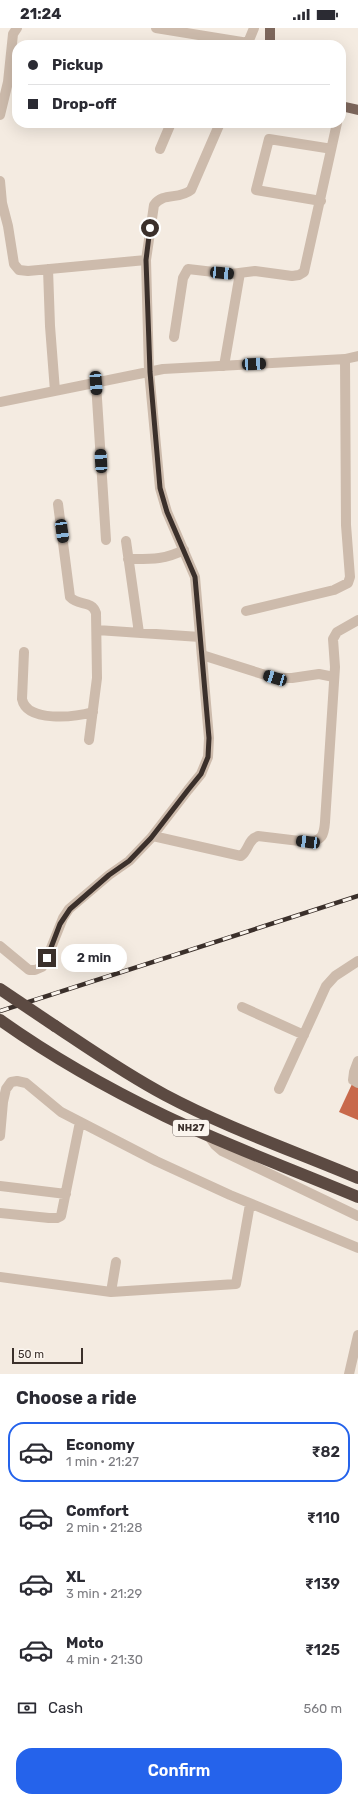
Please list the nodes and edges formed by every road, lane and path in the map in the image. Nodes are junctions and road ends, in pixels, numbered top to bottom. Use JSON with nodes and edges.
{"nodes":[{"id":1,"x":156,"y":28,"type":"edge"},
{"id":2,"x":254,"y":28,"type":"edge"},
{"id":3,"x":270,"y":28,"type":"edge"},
{"id":4,"x":13,"y":30,"type":"edge"},
{"id":5,"x":12,"y":40,"type":"edge"},
{"id":6,"x":12,"y":40,"type":"edge"},
{"id":7,"x":225,"y":40,"type":"edge"},
{"id":8,"x":250,"y":40,"type":"edge"},
{"id":9,"x":270,"y":40,"type":"edge"},
{"id":10,"x":346,"y":107,"type":"edge"},
{"id":11,"x":358,"y":110,"type":"edge"},
{"id":12,"x":0,"y":115,"type":"edge"},
{"id":13,"x":169,"y":128,"type":"edge"},
{"id":14,"x":218,"y":128,"type":"edge"},
{"id":15,"x":336,"y":128,"type":"edge"},
{"id":16,"x":326,"y":148,"type":"dead end"},
{"id":17,"x":160,"y":149,"type":"dead end"},
{"id":18,"x":0,"y":181,"type":"edge"},
{"id":19,"x":320,"y":201,"type":"junction"},
{"id":20,"x":146,"y":260,"type":"junction"},
{"id":21,"x":48,"y":269,"type":"junction"},
{"id":22,"x":240,"y":273,"type":"junction"},
{"id":23,"x":174,"y":337,"type":"dead end"},
{"id":24,"x":358,"y":356,"type":"edge"},
{"id":25,"x":345,"y":359,"type":"junction"},
{"id":26,"x":224,"y":366,"type":"junction"},
{"id":27,"x":150,"y":372,"type":"junction"},
{"id":28,"x":96,"y":383,"type":"junction"},
{"id":29,"x":55,"y":392,"type":"junction"},
{"id":30,"x":0,"y":402,"type":"edge"},
{"id":31,"x":58,"y":504,"type":"dead end"},
{"id":32,"x":106,"y":540,"type":"dead end"},
{"id":33,"x":126,"y":541,"type":"dead end"},
{"id":34,"x":184,"y":550,"type":"junction"},
{"id":35,"x":128,"y":559,"type":"junction"},
{"id":36,"x":246,"y":611,"type":"dead end"},
{"id":37,"x":358,"y":620,"type":"edge"},
{"id":38,"x":97,"y":630,"type":"junction"},
{"id":39,"x":139,"y":633,"type":"junction"},
{"id":40,"x":200,"y":637,"type":"junction"},
{"id":41,"x":24,"y":652,"type":"dead end"},
{"id":42,"x":202,"y":655,"type":"junction"},
{"id":43,"x":334,"y":677,"type":"junction"},
{"id":44,"x":92,"y":712,"type":"junction"},
{"id":45,"x":88,"y":740,"type":"dead end"},
{"id":46,"x":153,"y":836,"type":"junction"},
{"id":47,"x":0,"y":946,"type":"edge"},
{"id":48,"x":358,"y":961,"type":"edge"},
{"id":49,"x":0,"y":989,"type":"edge"},
{"id":50,"x":242,"y":1007,"type":"dead end"},
{"id":51,"x":0,"y":1020,"type":"edge"},
{"id":52,"x":304,"y":1035,"type":"junction"},
{"id":53,"x":358,"y":1061,"type":"edge"},
{"id":54,"x":358,"y":1084,"type":"edge"},
{"id":55,"x":279,"y":1089,"type":"dead end"},
{"id":56,"x":80,"y":1122,"type":"junction"},
{"id":57,"x":208,"y":1135,"type":"junction"},
{"id":58,"x":0,"y":1136,"type":"edge"},
{"id":59,"x":358,"y":1178,"type":"edge"},
{"id":60,"x":0,"y":1186,"type":"edge"},
{"id":61,"x":66,"y":1194,"type":"junction"},
{"id":62,"x":358,"y":1197,"type":"edge"},
{"id":63,"x":250,"y":1204,"type":"junction"},
{"id":64,"x":0,"y":1213,"type":"edge"},
{"id":65,"x":358,"y":1216,"type":"edge"},
{"id":66,"x":358,"y":1248,"type":"edge"},
{"id":67,"x":116,"y":1262,"type":"dead end"},
{"id":68,"x":0,"y":1277,"type":"edge"},
{"id":69,"x":111,"y":1292,"type":"junction"},
{"id":70,"x":358,"y":1336,"type":"edge"},
{"id":71,"x":349,"y":1374,"type":"edge"}],
"edges":[{"from":1,"to":7,"type":"street"},
{"from":2,"to":8,"type":"street"},
{"from":3,"to":9,"type":"main road"},
{"from":4,"to":5,"type":"street"},
{"from":6,"to":12,"type":"street"},
{"from":10,"to":11,"type":"main road"},
{"from":13,"to":17,"type":"street"},
{"from":14,"to":20,"type":"street"},
{"from":15,"to":19,"type":"street"},
{"from":16,"to":19,"type":"street"},
{"from":18,"to":21,"type":"street"},
{"from":19,"to":22,"type":"street"},
{"from":20,"to":21,"type":"street"},
{"from":20,"to":27,"type":"street"},
{"from":21,"to":29,"type":"street"},
{"from":22,"to":23,"type":"street"},
{"from":22,"to":26,"type":"street"},
{"from":24,"to":25,"type":"street"},
{"from":25,"to":26,"type":"street"},
{"from":25,"to":36,"type":"street"},
{"from":26,"to":27,"type":"street"},
{"from":27,"to":28,"type":"street"},
{"from":27,"to":34,"type":"street"},
{"from":28,"to":29,"type":"street"},
{"from":28,"to":32,"type":"street"},
{"from":29,"to":30,"type":"street"},
{"from":31,"to":38,"type":"street"},
{"from":33,"to":35,"type":"street"},
{"from":34,"to":35,"type":"street"},
{"from":34,"to":40,"type":"street"},
{"from":35,"to":39,"type":"street"},
{"from":37,"to":43,"type":"street"},
{"from":38,"to":39,"type":"street"},
{"from":38,"to":44,"type":"street"},
{"from":39,"to":40,"type":"street"},
{"from":40,"to":42,"type":"street"},
{"from":41,"to":44,"type":"street"},
{"from":42,"to":43,"type":"street"},
{"from":42,"to":46,"type":"street"},
{"from":43,"to":46,"type":"street"},
{"from":44,"to":45,"type":"street"},
{"from":46,"to":47,"type":"street"},
{"from":48,"to":52,"type":"street"},
{"from":49,"to":59,"type":"highway","number":"NH27","bridge":true},
{"from":50,"to":52,"type":"street"},
{"from":51,"to":57,"type":"highway","number":"NH27"},
{"from":52,"to":55,"type":"street"},
{"from":53,"to":54,"type":"street"},
{"from":56,"to":58,"type":"street"},
{"from":56,"to":61,"type":"street"},
{"from":56,"to":63,"type":"street"},
{"from":57,"to":62,"type":"highway","number":"NH27"},
{"from":57,"to":65,"type":"street"},
{"from":60,"to":61,"type":"street"},
{"from":61,"to":64,"type":"street"},
{"from":63,"to":66,"type":"street"},
{"from":63,"to":69,"type":"street"},
{"from":67,"to":69,"type":"street"},
{"from":68,"to":69,"type":"street"},
{"from":70,"to":71,"type":"street"}]}
